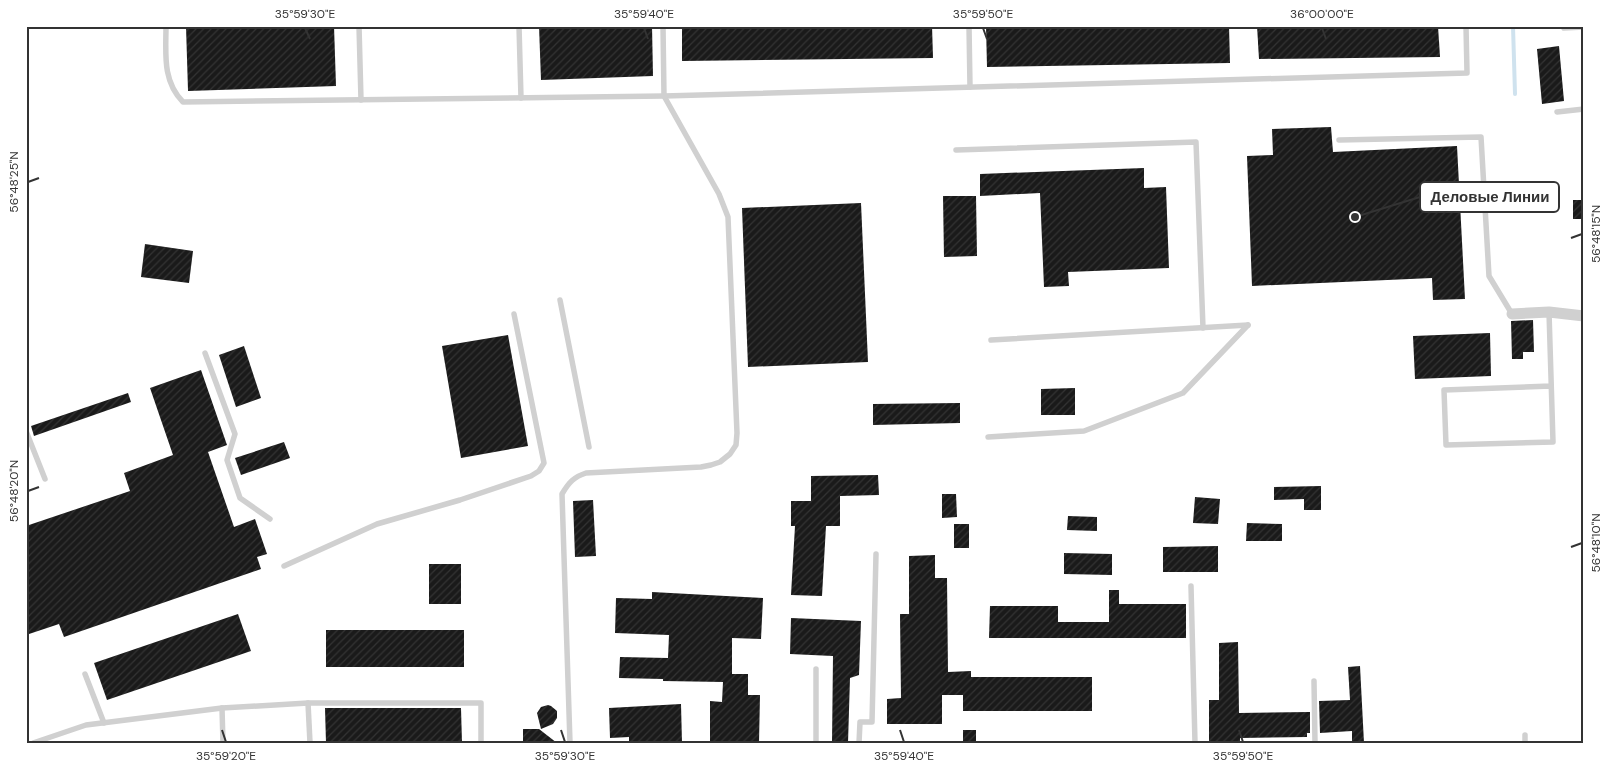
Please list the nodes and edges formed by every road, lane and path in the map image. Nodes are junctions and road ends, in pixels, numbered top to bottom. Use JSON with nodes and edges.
{"nodes":[{"id":1,"x":166,"y":26,"type":"edge"},
{"id":2,"x":358,"y":26,"type":"edge"},
{"id":3,"x":519,"y":26,"type":"edge"},
{"id":4,"x":663,"y":26,"type":"edge"},
{"id":5,"x":969,"y":26,"type":"edge"},
{"id":6,"x":1466,"y":26,"type":"edge"},
{"id":7,"x":1584,"y":27,"type":"edge"},
{"id":8,"x":1564,"y":28,"type":"dead end"},
{"id":9,"x":970,"y":87,"type":"junction"},
{"id":10,"x":664,"y":96,"type":"junction"},
{"id":11,"x":521,"y":98,"type":"junction"},
{"id":12,"x":361,"y":100,"type":"junction"},
{"id":13,"x":1584,"y":109,"type":"edge"},
{"id":14,"x":1557,"y":112,"type":"dead end"},
{"id":15,"x":1339,"y":140,"type":"dead end"},
{"id":16,"x":956,"y":150,"type":"dead end"},
{"id":17,"x":560,"y":300,"type":"dead end"},
{"id":18,"x":1549,"y":312,"type":"junction"},
{"id":19,"x":514,"y":314,"type":"dead end"},
{"id":20,"x":1512,"y":314,"type":"joint"},
{"id":21,"x":1584,"y":316,"type":"edge"},
{"id":22,"x":1203,"y":328,"type":"junction"},
{"id":23,"x":991,"y":340,"type":"dead end"},
{"id":24,"x":205,"y":353,"type":"dead end"},
{"id":25,"x":1551,"y":386,"type":"junction"},
{"id":26,"x":26,"y":431,"type":"edge"},
{"id":27,"x":988,"y":437,"type":"dead end"},
{"id":28,"x":589,"y":447,"type":"dead end"},
{"id":29,"x":45,"y":479,"type":"dead end"},
{"id":30,"x":270,"y":519,"type":"dead end"},
{"id":31,"x":876,"y":554,"type":"dead end"},
{"id":32,"x":284,"y":566,"type":"dead end"},
{"id":33,"x":1192,"y":586,"type":"dead end"},
{"id":34,"x":816,"y":669,"type":"dead end"},
{"id":35,"x":85,"y":674,"type":"dead end"},
{"id":36,"x":1314,"y":681,"type":"dead end"},
{"id":37,"x":308,"y":703,"type":"junction"},
{"id":38,"x":222,"y":708,"type":"junction"},
{"id":39,"x":104,"y":723,"type":"junction"},
{"id":40,"x":1525,"y":735,"type":"dead end"},
{"id":41,"x":33,"y":743,"type":"edge"},
{"id":42,"x":223,"y":743,"type":"edge"},
{"id":43,"x":310,"y":743,"type":"edge"},
{"id":44,"x":481,"y":743,"type":"edge"},
{"id":45,"x":570,"y":743,"type":"edge"},
{"id":46,"x":816,"y":743,"type":"edge"},
{"id":47,"x":859,"y":743,"type":"edge"},
{"id":48,"x":1195,"y":743,"type":"edge"},
{"id":49,"x":1315,"y":743,"type":"edge"},
{"id":50,"x":1525,"y":743,"type":"edge"}],
"edges":[{"from":1,"to":12,"type":"lane"},
{"from":2,"to":12,"type":"lane"},
{"from":3,"to":11,"type":"lane"},
{"from":4,"to":10,"type":"lane"},
{"from":5,"to":9,"type":"lane"},
{"from":6,"to":9,"type":"lane"},
{"from":7,"to":8,"type":"lane"},
{"from":9,"to":10,"type":"lane"},
{"from":10,"to":11,"type":"lane"},
{"from":10,"to":45,"type":"lane"},
{"from":11,"to":12,"type":"lane"},
{"from":13,"to":14,"type":"lane"},
{"from":15,"to":20,"type":"lane"},
{"from":16,"to":22,"type":"lane"},
{"from":17,"to":28,"type":"lane"},
{"from":18,"to":20,"type":"street"},
{"from":18,"to":21,"type":"street"},
{"from":18,"to":25,"type":"lane"},
{"from":19,"to":32,"type":"lane"},
{"from":22,"to":23,"type":"lane"},
{"from":22,"to":27,"type":"lane"},
{"from":24,"to":30,"type":"lane"},
{"from":25,"to":25,"type":"lane"},
{"from":26,"to":29,"type":"lane"},
{"from":31,"to":47,"type":"lane"},
{"from":33,"to":48,"type":"lane"},
{"from":34,"to":46,"type":"lane"},
{"from":35,"to":39,"type":"lane"},
{"from":36,"to":49,"type":"lane"},
{"from":37,"to":38,"type":"lane"},
{"from":37,"to":43,"type":"lane"},
{"from":37,"to":44,"type":"lane"},
{"from":38,"to":39,"type":"lane"},
{"from":38,"to":42,"type":"lane"},
{"from":39,"to":41,"type":"lane"},
{"from":40,"to":50,"type":"lane"}]}
